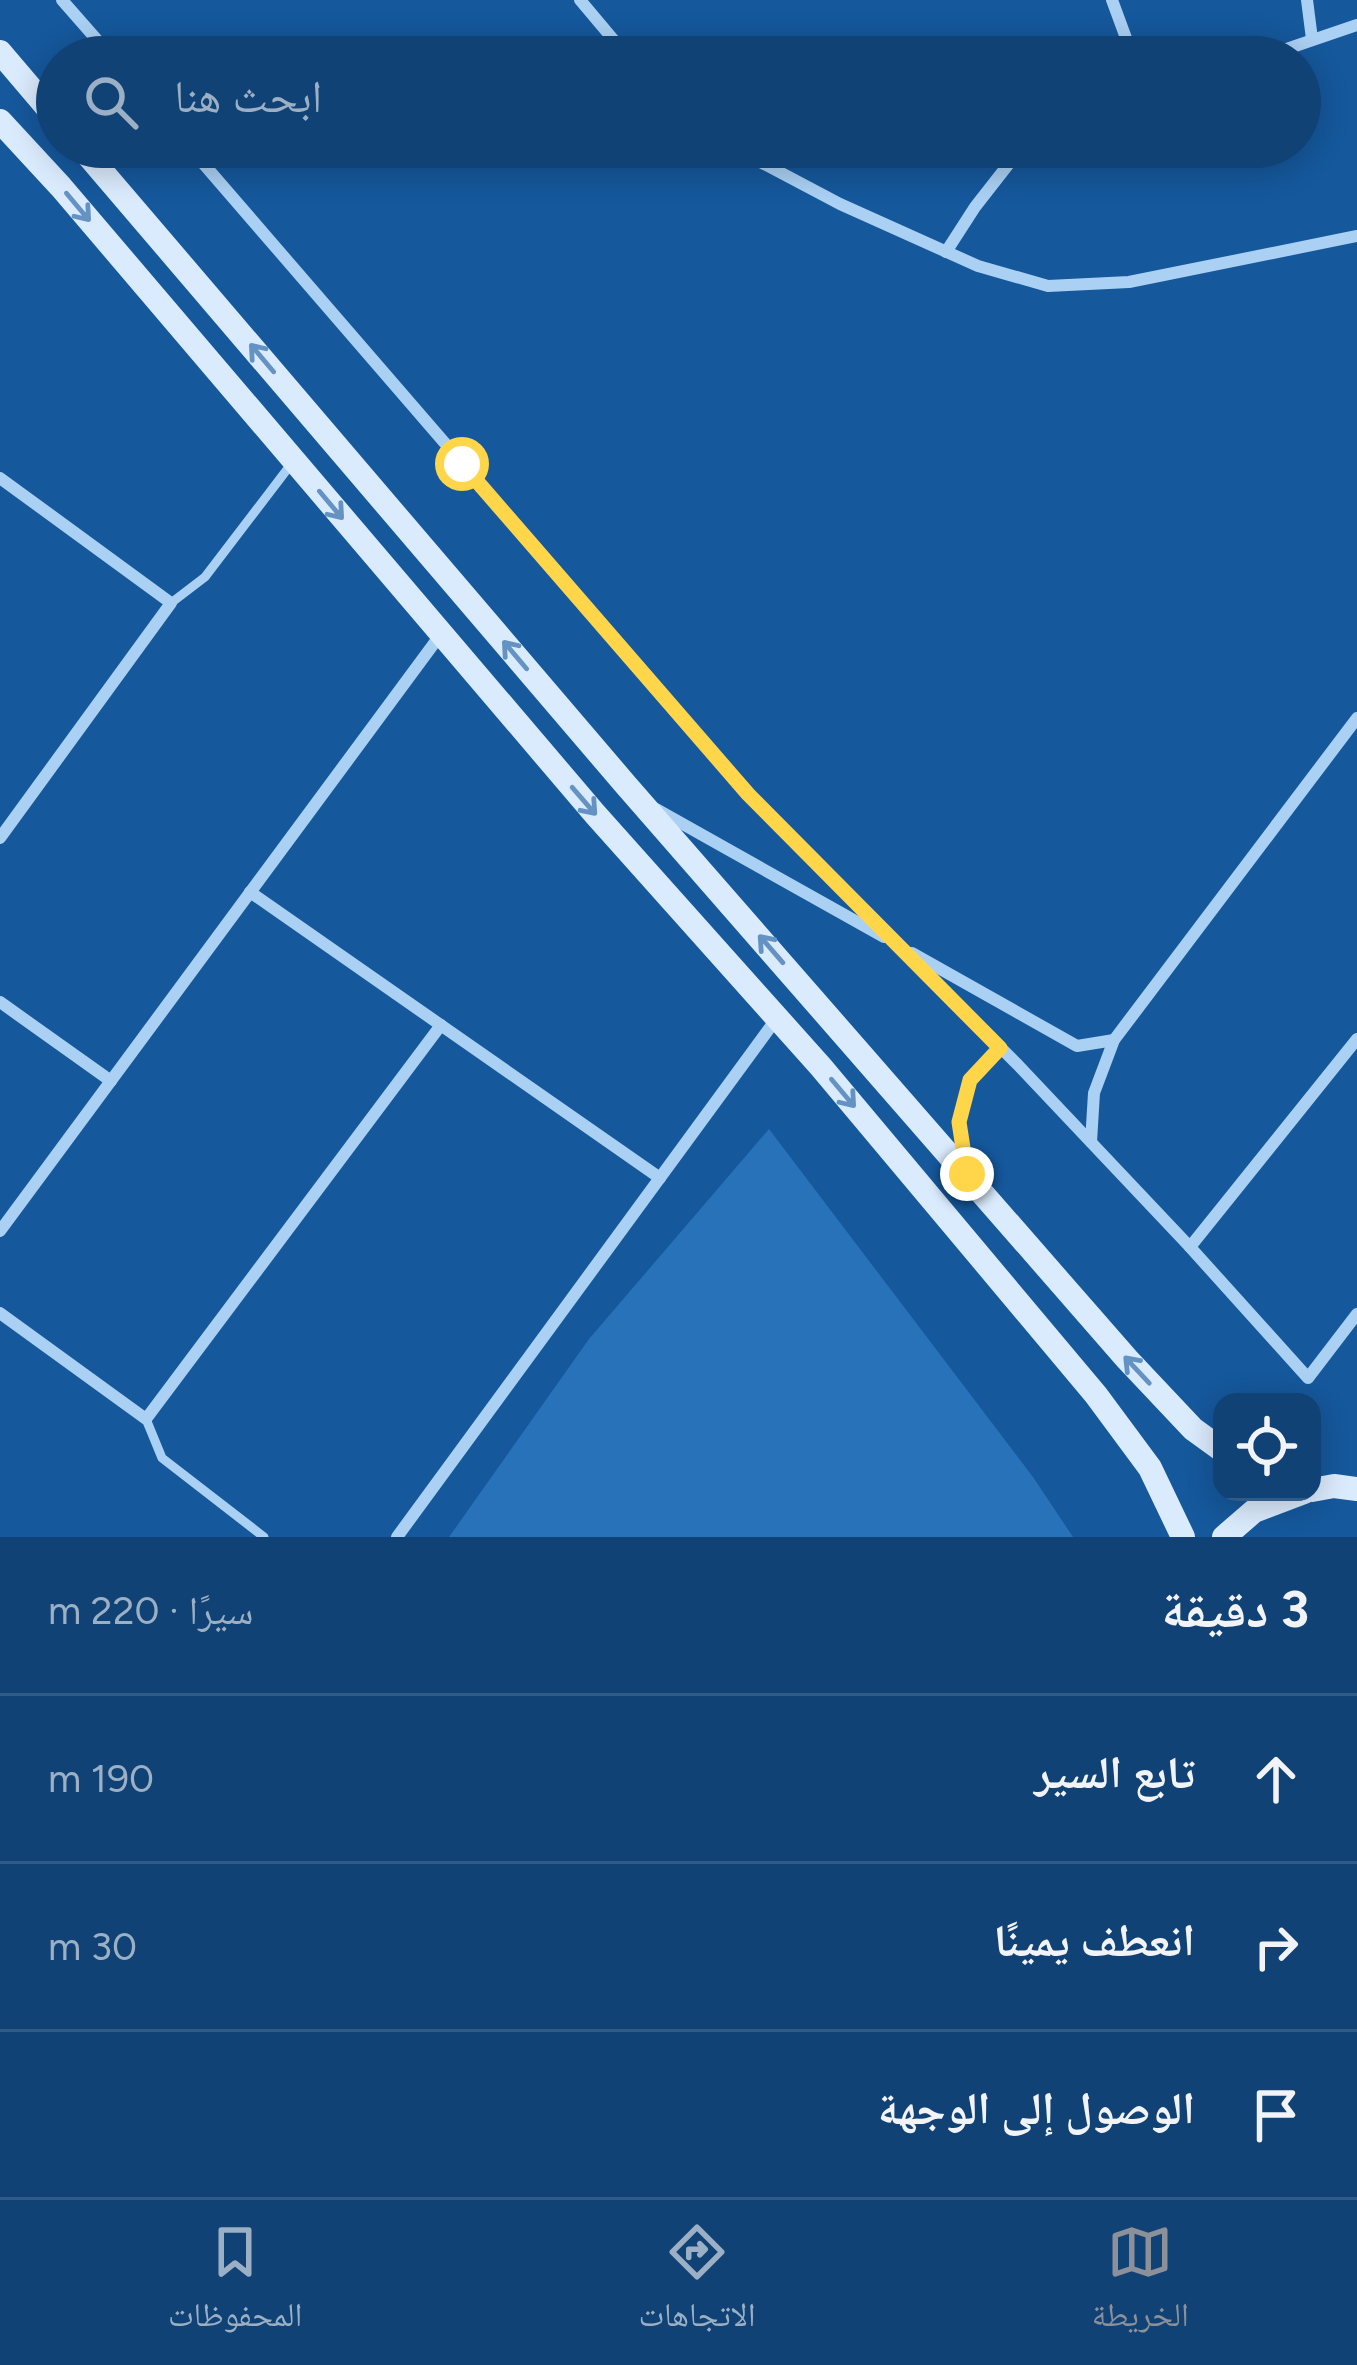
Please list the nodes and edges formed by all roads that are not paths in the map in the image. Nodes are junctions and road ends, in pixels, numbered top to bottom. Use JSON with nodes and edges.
{"nodes":[{"id":1,"x":62,"y":0,"type":"edge"},
{"id":2,"x":580,"y":0,"type":"edge"},
{"id":3,"x":1112,"y":0,"type":"edge"},
{"id":4,"x":1307,"y":0,"type":"edge"},
{"id":5,"x":1357,"y":25,"type":"edge"},
{"id":6,"x":94,"y":36,"type":"edge"},
{"id":7,"x":610,"y":36,"type":"edge"},
{"id":8,"x":1125,"y":36,"type":"edge"},
{"id":9,"x":1312,"y":36,"type":"edge"},
{"id":10,"x":1321,"y":37,"type":"edge"},
{"id":11,"x":0,"y":52,"type":"edge"},
{"id":12,"x":36,"y":94,"type":"edge"},
{"id":13,"x":0,"y":121,"type":"edge"},
{"id":14,"x":36,"y":160,"type":"edge"},
{"id":15,"x":43,"y":168,"type":"edge"},
{"id":16,"x":99,"y":168,"type":"edge"},
{"id":17,"x":207,"y":168,"type":"edge"},
{"id":18,"x":772,"y":168,"type":"edge"},
{"id":19,"x":1006,"y":168,"type":"edge"},
{"id":20,"x":1357,"y":236,"type":"edge"},
{"id":21,"x":946,"y":252,"type":"junction"},
{"id":22,"x":294,"y":461,"type":"junction"},
{"id":23,"x":0,"y":478,"type":"edge"},
{"id":24,"x":171,"y":604,"type":"junction"},
{"id":25,"x":441,"y":633,"type":"junction"},
{"id":26,"x":1357,"y":718,"type":"edge"},
{"id":27,"x":638,"y":798,"type":"junction"},
{"id":28,"x":0,"y":838,"type":"edge"},
{"id":29,"x":250,"y":892,"type":"junction"},
{"id":30,"x":898,"y":945,"type":"junction"},
{"id":31,"x":0,"y":1002,"type":"edge"},
{"id":32,"x":777,"y":1018,"type":"junction"},
{"id":33,"x":441,"y":1025,"type":"junction"},
{"id":34,"x":1357,"y":1039,"type":"edge"},
{"id":35,"x":1114,"y":1040,"type":"junction"},
{"id":36,"x":1000,"y":1048,"type":"junction"},
{"id":37,"x":111,"y":1081,"type":"junction"},
{"id":38,"x":1091,"y":1142,"type":"junction"},
{"id":39,"x":967,"y":1174,"type":"junction"},
{"id":40,"x":660,"y":1178,"type":"junction"},
{"id":41,"x":0,"y":1232,"type":"edge"},
{"id":42,"x":1190,"y":1247,"type":"junction"},
{"id":43,"x":0,"y":1313,"type":"edge"},
{"id":44,"x":1357,"y":1314,"type":"edge"},
{"id":45,"x":146,"y":1419,"type":"junction"},
{"id":46,"x":1213,"y":1443,"type":"edge"},
{"id":47,"x":1321,"y":1488,"type":"edge"},
{"id":48,"x":1357,"y":1489,"type":"edge"},
{"id":49,"x":1278,"y":1501,"type":"edge"},
{"id":50,"x":264,"y":1537,"type":"edge"},
{"id":51,"x":397,"y":1537,"type":"edge"},
{"id":52,"x":1183,"y":1537,"type":"edge"},
{"id":53,"x":1223,"y":1537,"type":"edge"}],
"edges":[{"from":1,"to":6,"type":"street"},
{"from":2,"to":7,"type":"street"},
{"from":3,"to":8,"type":"street"},
{"from":4,"to":9,"type":"street"},
{"from":5,"to":10,"type":"street"},
{"from":11,"to":12,"type":"main road"},
{"from":13,"to":14,"type":"main road","one_way":true},
{"from":15,"to":22,"type":"main road","one_way":true},
{"from":27,"to":16,"type":"main road","one_way":true},
{"from":17,"to":30,"type":"street"},
{"from":18,"to":21,"type":"street"},
{"from":19,"to":21,"type":"street"},
{"from":20,"to":21,"type":"street"},
{"from":22,"to":24,"type":"lane"},
{"from":22,"to":25,"type":"main road","one_way":true},
{"from":23,"to":24,"type":"street"},
{"from":24,"to":28,"type":"street"},
{"from":25,"to":29,"type":"street"},
{"from":25,"to":32,"type":"main road","one_way":true},
{"from":26,"to":35,"type":"street"},
{"from":27,"to":30,"type":"street"},
{"from":39,"to":27,"type":"main road","one_way":true},
{"from":29,"to":33,"type":"street"},
{"from":29,"to":37,"type":"street"},
{"from":30,"to":35,"type":"street"},
{"from":30,"to":36,"type":"street"},
{"from":31,"to":37,"type":"street"},
{"from":32,"to":40,"type":"street"},
{"from":32,"to":52,"type":"main road","one_way":true},
{"from":33,"to":40,"type":"street"},
{"from":33,"to":45,"type":"street"},
{"from":34,"to":42,"type":"street"},
{"from":35,"to":38,"type":"street"},
{"from":36,"to":38,"type":"street"},
{"from":36,"to":39,"type":"street"},
{"from":37,"to":41,"type":"street"},
{"from":38,"to":42,"type":"street"},
{"from":46,"to":39,"type":"main road","one_way":true},
{"from":40,"to":51,"type":"street"},
{"from":42,"to":44,"type":"street"},
{"from":43,"to":45,"type":"street"},
{"from":45,"to":50,"type":"lane"},
{"from":47,"to":48,"type":"main road"},
{"from":49,"to":53,"type":"main road"}]}
